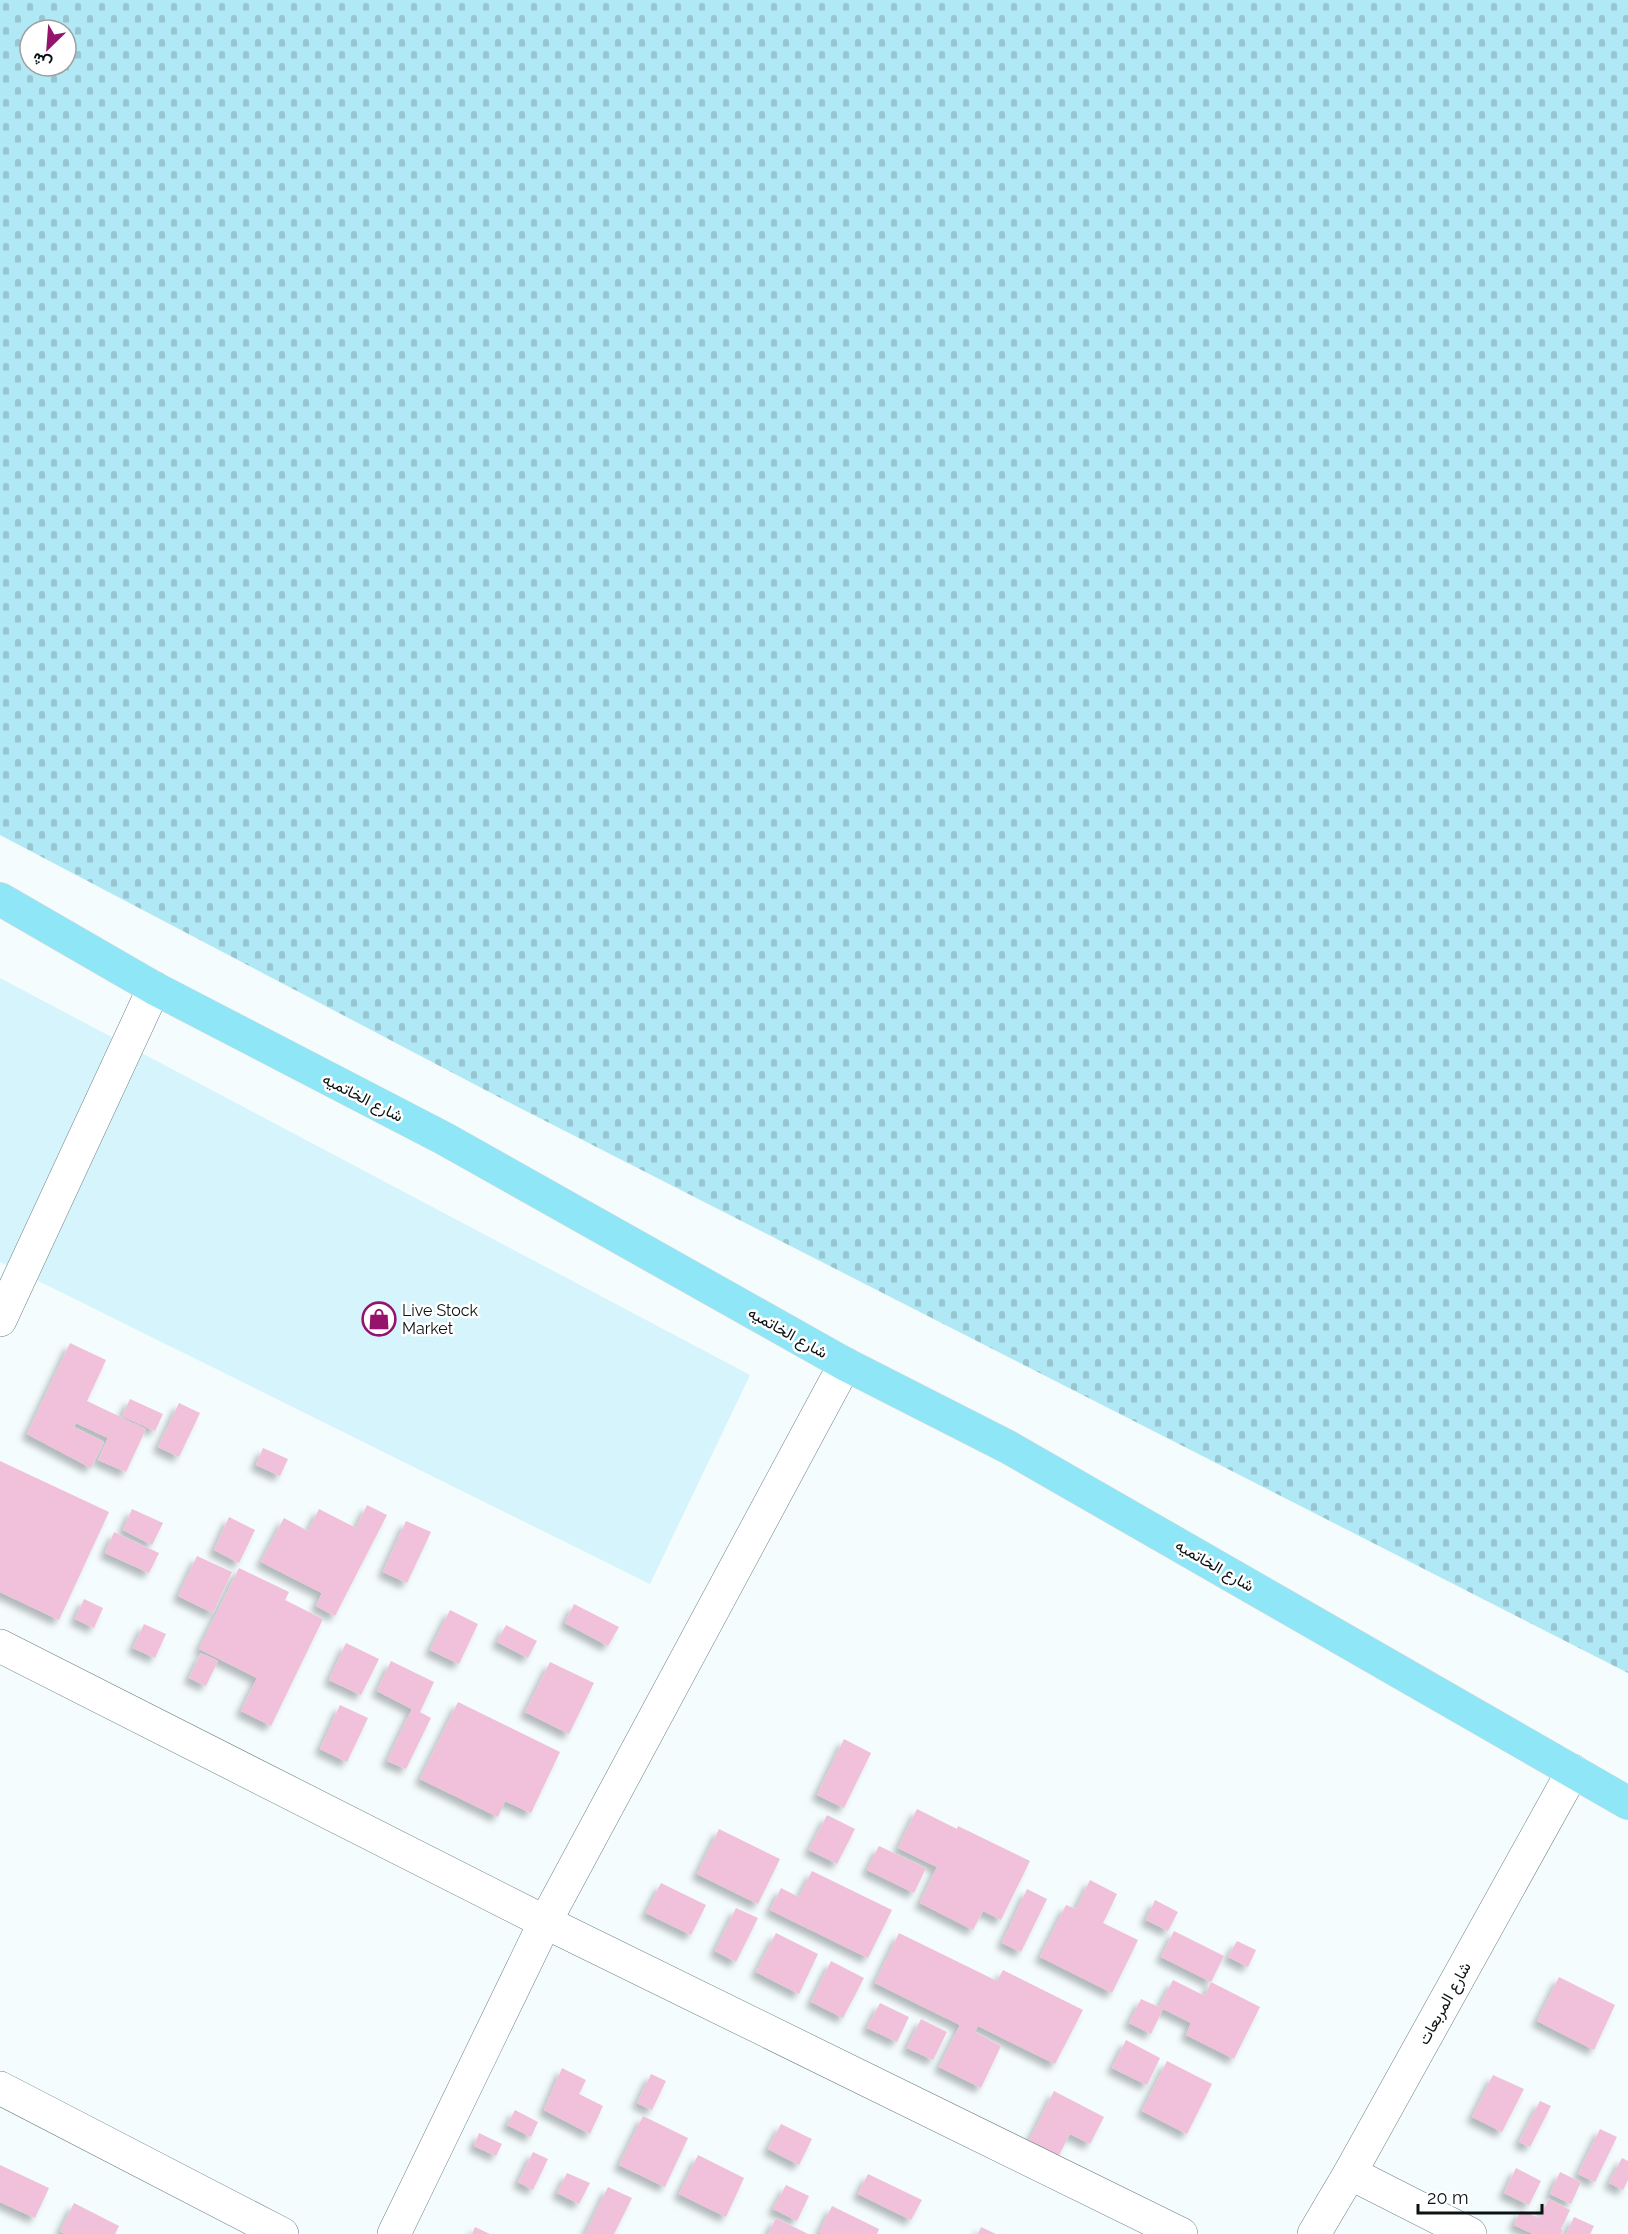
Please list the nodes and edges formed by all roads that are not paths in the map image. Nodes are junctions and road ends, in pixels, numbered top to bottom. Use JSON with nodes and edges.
{"nodes":[{"id":1,"x":0,"y":899,"type":"edge"},
{"id":2,"x":154,"y":988,"type":"junction"},
{"id":3,"x":0,"y":1320,"type":"edge"},
{"id":4,"x":845,"y":1364,"type":"junction"},
{"id":5,"x":0,"y":1646,"type":"edge"},
{"id":6,"x":1573,"y":1771,"type":"junction"},
{"id":7,"x":1628,"y":1803,"type":"edge"},
{"id":8,"x":545,"y":1922,"type":"junction"},
{"id":9,"x":0,"y":2088,"type":"edge"},
{"id":10,"x":1350,"y":2173,"type":"junction"},
{"id":11,"x":282,"y":2234,"type":"edge"},
{"id":12,"x":394,"y":2234,"type":"edge"},
{"id":13,"x":1181,"y":2234,"type":"edge"},
{"id":14,"x":1314,"y":2234,"type":"edge"},
{"id":15,"x":1470,"y":2234,"type":"edge"}],
"edges":[{"from":1,"to":2,"type":"main road","name":"شارع الخاتميه"},
{"from":2,"to":3,"type":"street"},
{"from":2,"to":4,"type":"main road","name":"شارع الخاتميه"},
{"from":4,"to":6,"type":"main road","name":"شارع الخاتميه"},
{"from":4,"to":8,"type":"street"},
{"from":5,"to":8,"type":"street"},
{"from":6,"to":7,"type":"main road","name":"شارع الخاتميه"},
{"from":6,"to":10,"type":"street","name":"شارع المربعات"},
{"from":8,"to":12,"type":"street"},
{"from":8,"to":13,"type":"street"},
{"from":9,"to":11,"type":"street"},
{"from":10,"to":14,"type":"street","name":"شارع المربعات"},
{"from":10,"to":15,"type":"street"}]}
